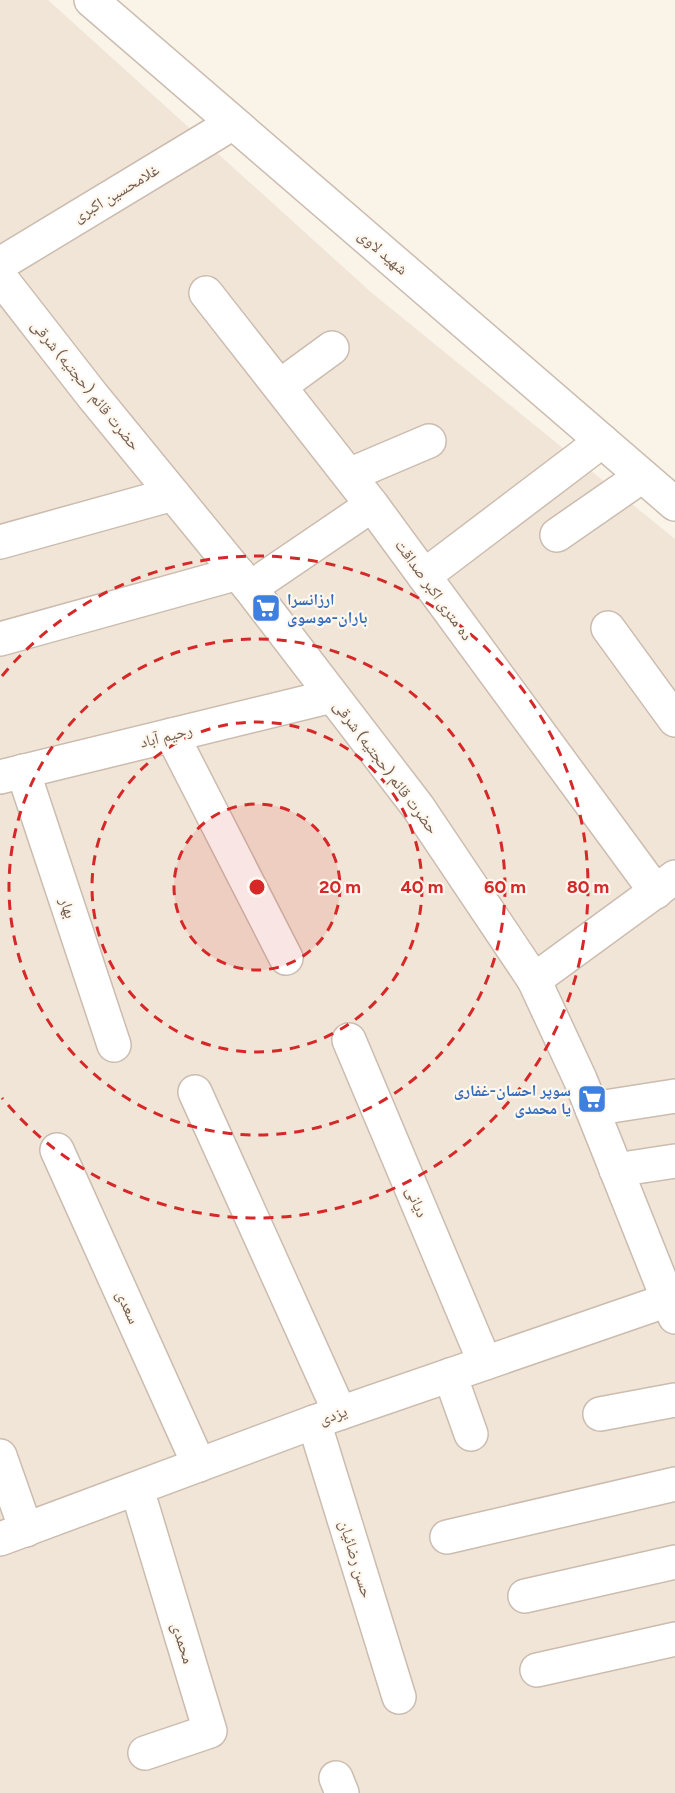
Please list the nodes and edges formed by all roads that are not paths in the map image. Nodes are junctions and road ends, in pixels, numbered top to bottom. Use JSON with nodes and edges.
{"nodes":[{"id":1,"x":91,"y":0,"type":"edge"},
{"id":2,"x":233,"y":123,"type":"junction"},
{"id":3,"x":0,"y":264,"type":"edge"},
{"id":4,"x":0,"y":277,"type":"edge"},
{"id":5,"x":206,"y":293,"type":"dead end"},
{"id":6,"x":332,"y":348,"type":"dead end"},
{"id":7,"x":280,"y":386,"type":"junction"},
{"id":8,"x":429,"y":441,"type":"dead end"},
{"id":9,"x":602,"y":441,"type":"junction"},
{"id":10,"x":349,"y":475,"type":"junction"},
{"id":11,"x":642,"y":476,"type":"junction"},
{"id":12,"x":173,"y":494,"type":"junction"},
{"id":13,"x":675,"y":504,"type":"edge"},
{"id":14,"x":372,"y":505,"type":"junction"},
{"id":15,"x":557,"y":535,"type":"dead end"},
{"id":16,"x":0,"y":542,"type":"edge"},
{"id":17,"x":424,"y":576,"type":"junction"},
{"id":18,"x":244,"y":580,"type":"junction"},
{"id":19,"x":608,"y":628,"type":"dead end"},
{"id":20,"x":0,"y":639,"type":"edge"},
{"id":21,"x":332,"y":696,"type":"junction"},
{"id":22,"x":675,"y":720,"type":"edge"},
{"id":23,"x":172,"y":735,"type":"junction"},
{"id":24,"x":12,"y":774,"type":"edge"},
{"id":25,"x":666,"y":884,"type":"edge"},
{"id":26,"x":286,"y":958,"type":"dead end"},
{"id":27,"x":534,"y":980,"type":"junction"},
{"id":28,"x":349,"y":1040,"type":"dead end"},
{"id":29,"x":114,"y":1045,"type":"dead end"},
{"id":30,"x":195,"y":1092,"type":"dead end"},
{"id":31,"x":675,"y":1096,"type":"edge"},
{"id":32,"x":592,"y":1109,"type":"junction"},
{"id":33,"x":57,"y":1150,"type":"dead end"},
{"id":34,"x":675,"y":1161,"type":"edge"},
{"id":35,"x":616,"y":1170,"type":"junction"},
{"id":36,"x":672,"y":1309,"type":"edge"},
{"id":37,"x":485,"y":1363,"type":"junction"},
{"id":38,"x":450,"y":1375,"type":"junction"},
{"id":39,"x":675,"y":1400,"type":"edge"},
{"id":40,"x":600,"y":1414,"type":"dead end"},
{"id":41,"x":327,"y":1417,"type":"junction"},
{"id":42,"x":471,"y":1434,"type":"dead end"},
{"id":43,"x":0,"y":1456,"type":"edge"},
{"id":44,"x":199,"y":1465,"type":"junction"},
{"id":45,"x":675,"y":1484,"type":"edge"},
{"id":46,"x":137,"y":1489,"type":"junction"},
{"id":47,"x":13,"y":1534,"type":"edge"},
{"id":48,"x":447,"y":1537,"type":"dead end"},
{"id":49,"x":675,"y":1562,"type":"edge"},
{"id":50,"x":525,"y":1596,"type":"dead end"},
{"id":51,"x":675,"y":1639,"type":"edge"},
{"id":52,"x":537,"y":1670,"type":"dead end"},
{"id":53,"x":399,"y":1697,"type":"dead end"},
{"id":54,"x":145,"y":1754,"type":"dead end"}],
"edges":[{"from":1,"to":2,"type":"street","name":"شهید لاوی"},
{"from":2,"to":3,"type":"street","name":"غلامحسین اکبری"},
{"from":2,"to":9,"type":"street","name":"شهید لاوی"},
{"from":4,"to":12,"type":"street","name":"حضرت قائم (حجتیه) شرقی"},
{"from":5,"to":7,"type":"street","name":"ده متری اکبر صداقت"},
{"from":6,"to":7,"type":"street"},
{"from":7,"to":10,"type":"street","name":"ده متری اکبر صداقت"},
{"from":8,"to":10,"type":"street"},
{"from":9,"to":11,"type":"street","name":"شهید لاوی"},
{"from":9,"to":17,"type":"street"},
{"from":10,"to":14,"type":"street","name":"ده متری اکبر صداقت"},
{"from":11,"to":13,"type":"street","name":"شهید لاوی"},
{"from":11,"to":15,"type":"street"},
{"from":12,"to":16,"type":"street"},
{"from":12,"to":18,"type":"street","name":"حضرت قائم (حجتیه) شرقی"},
{"from":14,"to":17,"type":"street","name":"ده متری اکبر صداقت"},
{"from":14,"to":18,"type":"street"},
{"from":17,"to":25,"type":"street","name":"ده متری اکبر صداقت"},
{"from":18,"to":20,"type":"street"},
{"from":18,"to":21,"type":"street","name":"حضرت قائم (حجتیه) شرقی"},
{"from":19,"to":22,"type":"street"},
{"from":21,"to":23,"type":"street","name":"رحیم آباد"},
{"from":21,"to":27,"type":"street","name":"حضرت قائم (حجتیه) شرقی"},
{"from":23,"to":24,"type":"street","name":"رحیم آباد"},
{"from":23,"to":26,"type":"street"},
{"from":24,"to":29,"type":"street","name":"بهار"},
{"from":25,"to":27,"type":"street"},
{"from":27,"to":32,"type":"street","name":"حضرت قائم (حجتیه) شرقی"},
{"from":28,"to":37,"type":"street","name":"دیانی"},
{"from":30,"to":41,"type":"street","name":"حسن رضائیان"},
{"from":31,"to":32,"type":"street"},
{"from":32,"to":35,"type":"street","name":"حضرت قائم (حجتیه) شرقی"},
{"from":33,"to":44,"type":"street","name":"سعدی"},
{"from":34,"to":35,"type":"street"},
{"from":35,"to":36,"type":"street","name":"حضرت قائم (حجتیه) شرقی"},
{"from":36,"to":37,"type":"street","name":"یزدی"},
{"from":37,"to":38,"type":"street","name":"یزدی"},
{"from":38,"to":41,"type":"street","name":"یزدی"},
{"from":38,"to":42,"type":"street"},
{"from":39,"to":40,"type":"street"},
{"from":41,"to":44,"type":"street","name":"یزدی"},
{"from":41,"to":53,"type":"street","name":"حسن رضائیان"},
{"from":43,"to":47,"type":"street"},
{"from":44,"to":46,"type":"street","name":"یزدی"},
{"from":45,"to":48,"type":"street"},
{"from":46,"to":47,"type":"street","name":"یزدی"},
{"from":46,"to":54,"type":"street","name":"محمدی"},
{"from":49,"to":50,"type":"street"},
{"from":51,"to":52,"type":"street"}]}
